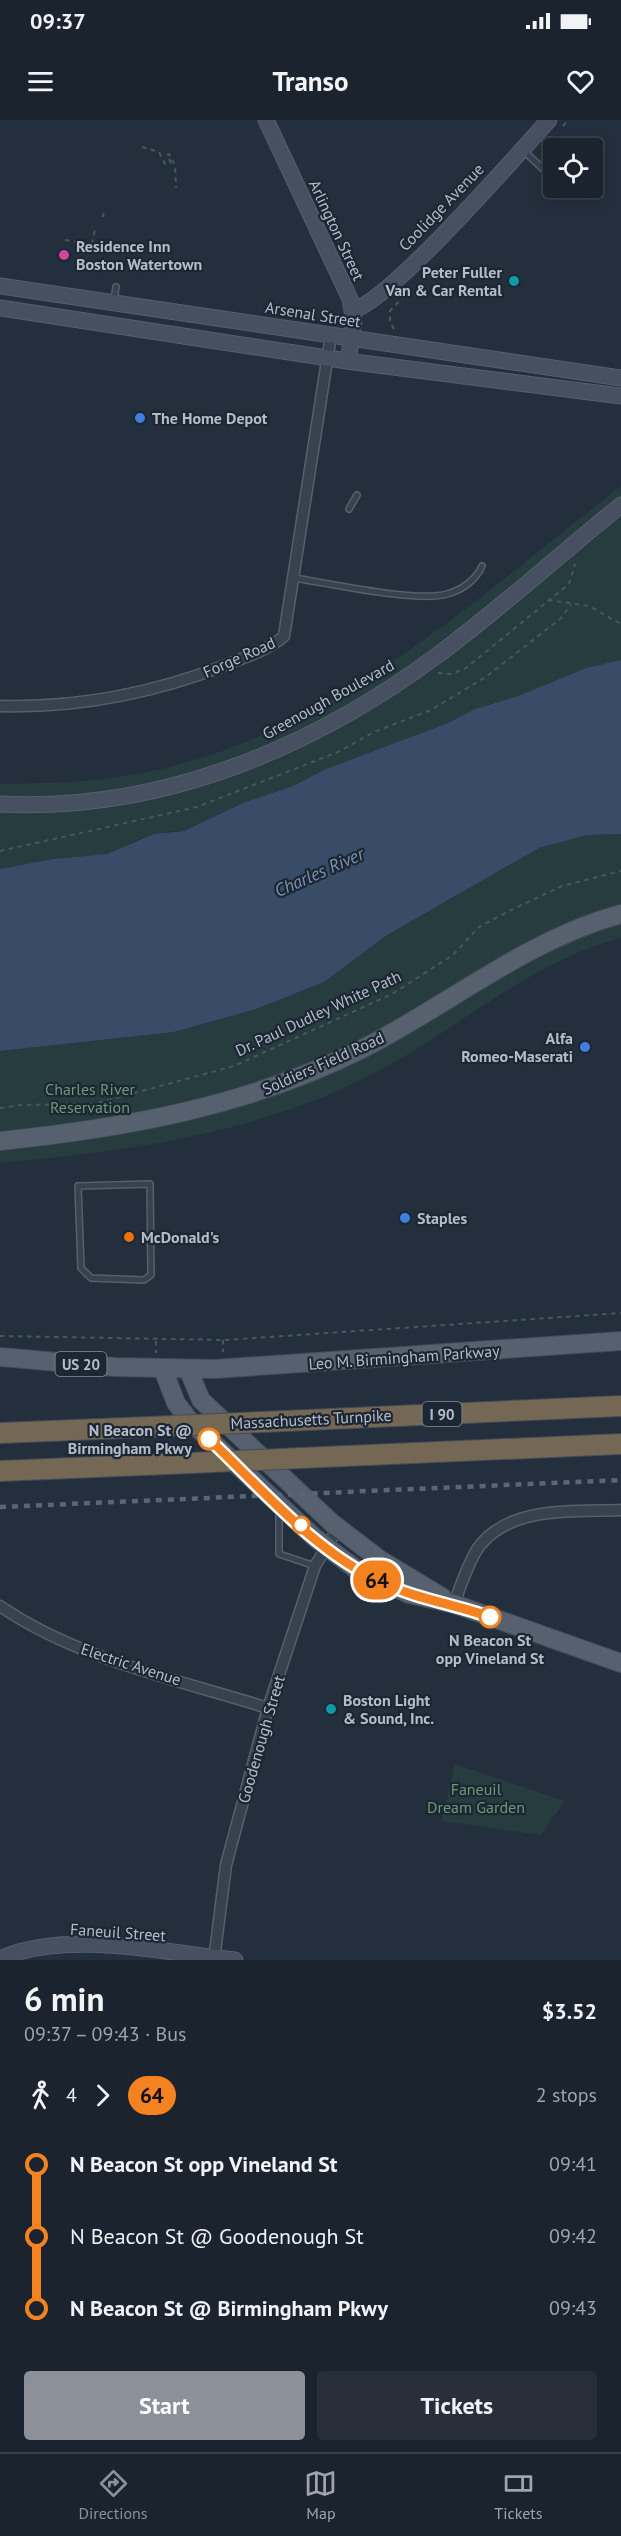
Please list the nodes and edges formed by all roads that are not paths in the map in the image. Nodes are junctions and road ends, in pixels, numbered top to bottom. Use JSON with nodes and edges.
{"nodes":[{"id":1,"x":266,"y":120,"type":"edge"},
{"id":2,"x":549,"y":120,"type":"edge"},
{"id":3,"x":522,"y":149,"type":"junction"},
{"id":4,"x":543,"y":169,"type":"edge"},
{"id":5,"x":0,"y":286,"type":"edge"},
{"id":6,"x":116,"y":287,"type":"dead end"},
{"id":7,"x":114,"y":303,"type":"junction"},
{"id":8,"x":0,"y":308,"type":"edge"},
{"id":9,"x":353,"y":310,"type":"junction"},
{"id":10,"x":331,"y":335,"type":"junction"},
{"id":11,"x":352,"y":339,"type":"junction"},
{"id":12,"x":327,"y":357,"type":"junction"},
{"id":13,"x":348,"y":361,"type":"junction"},
{"id":14,"x":621,"y":378,"type":"edge"},
{"id":15,"x":621,"y":396,"type":"edge"},
{"id":16,"x":357,"y":495,"type":"dead end"},
{"id":17,"x":621,"y":505,"type":"edge"},
{"id":18,"x":349,"y":509,"type":"dead end"},
{"id":19,"x":482,"y":566,"type":"dead end"},
{"id":20,"x":294,"y":578,"type":"junction"},
{"id":21,"x":0,"y":706,"type":"edge"},
{"id":22,"x":0,"y":804,"type":"edge"},
{"id":23,"x":621,"y":914,"type":"edge"},
{"id":24,"x":0,"y":1141,"type":"edge"},
{"id":25,"x":81,"y":1268,"type":"joint"},
{"id":26,"x":621,"y":1341,"type":"edge"},
{"id":27,"x":0,"y":1357,"type":"edge"},
{"id":28,"x":160,"y":1364,"type":"junction"},
{"id":29,"x":188,"y":1369,"type":"junction"},
{"id":30,"x":621,"y":1406,"type":"edge"},
{"id":31,"x":0,"y":1433,"type":"edge"},
{"id":32,"x":621,"y":1444,"type":"edge"},
{"id":33,"x":0,"y":1471,"type":"edge"},
{"id":34,"x":279,"y":1505,"type":"junction"},
{"id":35,"x":621,"y":1510,"type":"edge"},
{"id":36,"x":338,"y":1528,"type":"junction"},
{"id":37,"x":326,"y":1548,"type":"junction"},
{"id":38,"x":315,"y":1566,"type":"junction"},
{"id":39,"x":454,"y":1604,"type":"junction"},
{"id":40,"x":0,"y":1606,"type":"edge"},
{"id":41,"x":621,"y":1663,"type":"edge"},
{"id":42,"x":268,"y":1708,"type":"junction"},
{"id":43,"x":0,"y":1959,"type":"edge"},
{"id":44,"x":214,"y":1959,"type":"edge"},
{"id":45,"x":235,"y":1960,"type":"edge"}],
"edges":[{"from":1,"to":9,"type":"street","name":"Arlington Street"},
{"from":2,"to":3,"type":"street","name":"Coolidge Avenue"},
{"from":3,"to":4,"type":"lane"},
{"from":3,"to":9,"type":"street","name":"Coolidge Avenue"},
{"from":5,"to":7,"type":"street","name":"Arsenal Street"},
{"from":6,"to":7,"type":"lane"},
{"from":7,"to":10,"type":"street","name":"Arsenal Street"},
{"from":8,"to":12,"type":"street"},
{"from":9,"to":11,"type":"street","name":"Arlington Street"},
{"from":10,"to":11,"type":"street","name":"Arsenal Street"},
{"from":10,"to":12,"type":"street","name":"Forge Road"},
{"from":11,"to":13,"type":"street","name":"Arlington Street"},
{"from":11,"to":14,"type":"street","name":"Arsenal Street"},
{"from":12,"to":13,"type":"street"},
{"from":12,"to":20,"type":"street","name":"Forge Road"},
{"from":13,"to":15,"type":"street"},
{"from":16,"to":18,"type":"lane"},
{"from":17,"to":22,"type":"street","name":"Greenough Boulevard"},
{"from":19,"to":20,"type":"lane"},
{"from":20,"to":21,"type":"street","name":"Forge Road"},
{"from":23,"to":24,"type":"main road","name":"Soldiers Field Road"},
{"from":25,"to":25,"type":"lane"},
{"from":26,"to":29,"type":"main road","name":"Leo M. Birmingham Parkway"},
{"from":27,"to":28,"type":"main road","number":"US 20"},
{"from":28,"to":29,"type":"main road","number":"US 20"},
{"from":28,"to":34,"type":"main road"},
{"from":29,"to":36,"type":"main road"},
{"from":30,"to":31,"type":"highway","name":"Massachusetts Turnpike","number":"I 90","bridge":true},
{"from":32,"to":33,"type":"highway","bridge":true},
{"from":34,"to":37,"type":"main road"},
{"from":34,"to":38,"type":"lane"},
{"from":35,"to":39,"type":"street"},
{"from":36,"to":37,"type":"street","name":"Goodenough Street"},
{"from":36,"to":39,"type":"main road"},
{"from":37,"to":38,"type":"street","name":"Goodenough Street"},
{"from":37,"to":39,"type":"main road"},
{"from":38,"to":42,"type":"street","name":"Goodenough Street"},
{"from":39,"to":41,"type":"main road"},
{"from":40,"to":42,"type":"street","name":"Electric Avenue"},
{"from":42,"to":44,"type":"street","name":"Goodenough Street"},
{"from":43,"to":44,"type":"street","name":"Faneuil Street"},
{"from":44,"to":45,"type":"street","name":"Faneuil Street"}]}
